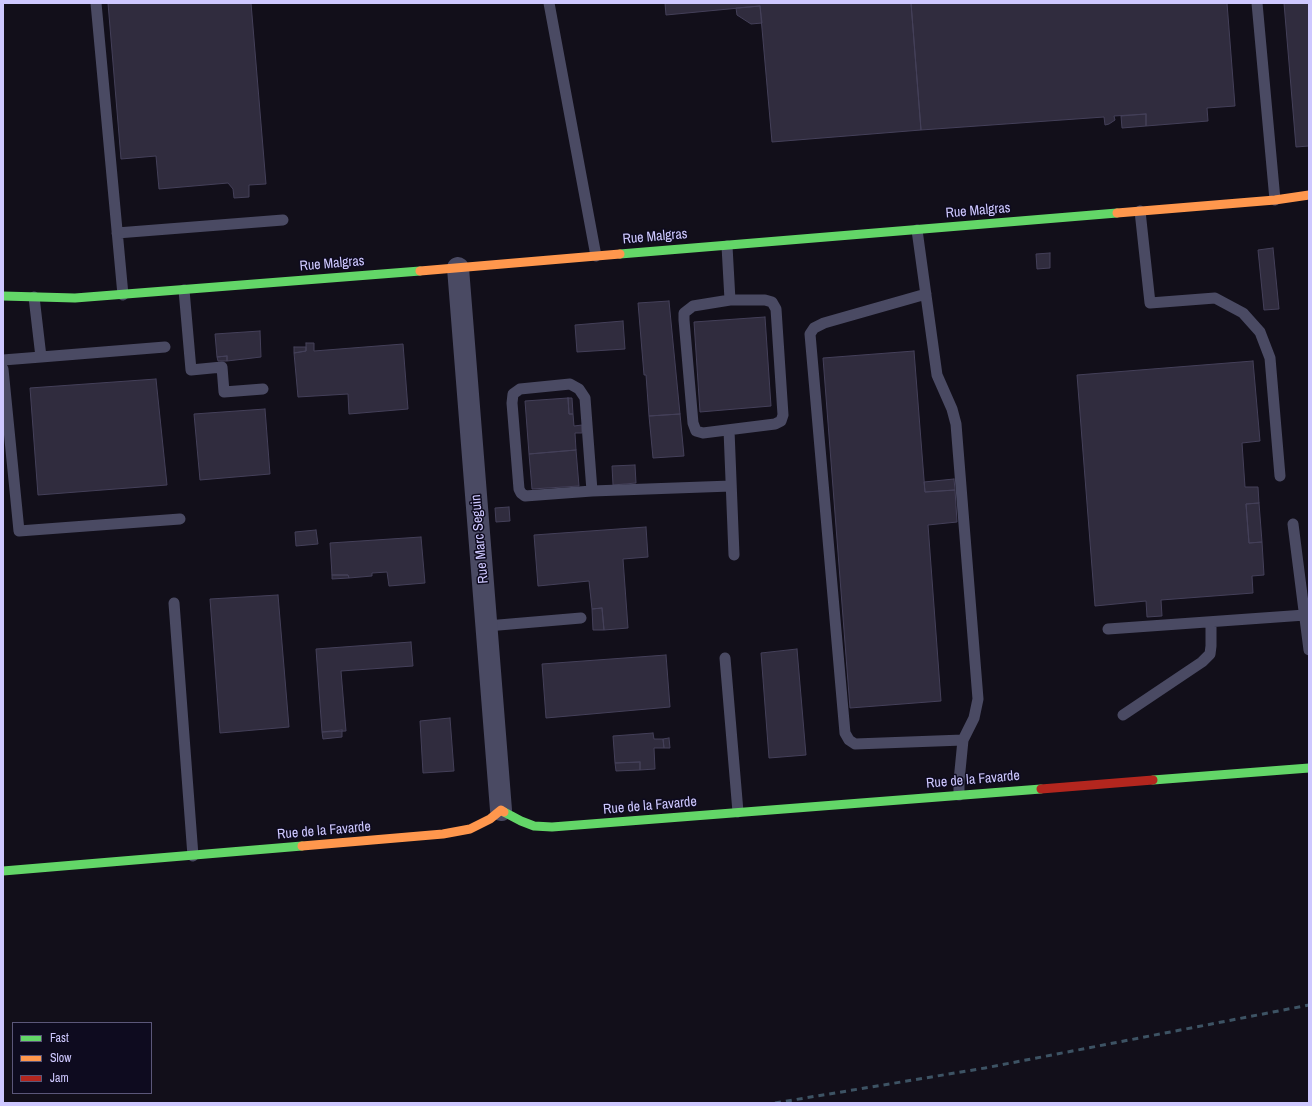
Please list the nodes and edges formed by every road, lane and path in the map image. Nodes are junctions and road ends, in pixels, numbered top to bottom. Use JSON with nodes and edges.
{"nodes":[{"id":1,"x":96,"y":3,"type":"edge"},
{"id":2,"x":549,"y":3,"type":"edge"},
{"id":3,"x":1257,"y":3,"type":"edge"},
{"id":4,"x":1309,"y":196,"type":"edge"},
{"id":5,"x":1275,"y":200,"type":"junction"},
{"id":6,"x":1140,"y":212,"type":"junction"},
{"id":7,"x":283,"y":220,"type":"dead end"},
{"id":8,"x":917,"y":230,"type":"junction"},
{"id":9,"x":117,"y":233,"type":"junction"},
{"id":10,"x":727,"y":246,"type":"junction"},
{"id":11,"x":596,"y":256,"type":"junction"},
{"id":12,"x":458,"y":268,"type":"junction"},
{"id":13,"x":184,"y":290,"type":"junction"},
{"id":14,"x":926,"y":294,"type":"junction"},
{"id":15,"x":123,"y":295,"type":"junction"},
{"id":16,"x":3,"y":296,"type":"edge"},
{"id":17,"x":34,"y":297,"type":"junction"},
{"id":18,"x":730,"y":300,"type":"junction"},
{"id":19,"x":165,"y":347,"type":"dead end"},
{"id":20,"x":41,"y":357,"type":"junction"},
{"id":21,"x":3,"y":360,"type":"edge"},
{"id":22,"x":3,"y":369,"type":"edge"},
{"id":23,"x":263,"y":389,"type":"dead end"},
{"id":24,"x":729,"y":430,"type":"junction"},
{"id":25,"x":1280,"y":476,"type":"dead end"},
{"id":26,"x":731,"y":486,"type":"junction"},
{"id":27,"x":592,"y":491,"type":"junction"},
{"id":28,"x":180,"y":519,"type":"dead end"},
{"id":29,"x":1293,"y":524,"type":"dead end"},
{"id":30,"x":734,"y":555,"type":"dead end"},
{"id":31,"x":174,"y":603,"type":"dead end"},
{"id":32,"x":1305,"y":615,"type":"junction"},
{"id":33,"x":581,"y":618,"type":"dead end"},
{"id":34,"x":1211,"y":622,"type":"junction"},
{"id":35,"x":487,"y":626,"type":"junction"},
{"id":36,"x":1108,"y":629,"type":"dead end"},
{"id":37,"x":1309,"y":650,"type":"edge"},
{"id":38,"x":725,"y":658,"type":"dead end"},
{"id":39,"x":1123,"y":715,"type":"dead end"},
{"id":40,"x":963,"y":740,"type":"junction"},
{"id":41,"x":1309,"y":768,"type":"edge"},
{"id":42,"x":959,"y":795,"type":"junction"},
{"id":43,"x":501,"y":810,"type":"junction"},
{"id":44,"x":738,"y":812,"type":"junction"},
{"id":45,"x":193,"y":856,"type":"junction"},
{"id":46,"x":3,"y":871,"type":"edge"}],
"edges":[{"from":1,"to":9,"type":"lane"},
{"from":2,"to":11,"type":"lane"},
{"from":3,"to":5,"type":"lane"},
{"from":4,"to":5,"type":"street","name":"Rue Malgras"},
{"from":5,"to":6,"type":"street","name":"Rue Malgras"},
{"from":6,"to":8,"type":"street","name":"Rue Malgras"},
{"from":6,"to":25,"type":"lane"},
{"from":7,"to":9,"type":"lane"},
{"from":8,"to":10,"type":"street","name":"Rue Malgras"},
{"from":8,"to":14,"type":"lane"},
{"from":9,"to":15,"type":"lane"},
{"from":10,"to":11,"type":"street","name":"Rue Malgras"},
{"from":10,"to":18,"type":"lane"},
{"from":11,"to":12,"type":"street","name":"Rue Malgras"},
{"from":12,"to":13,"type":"street","name":"Rue Malgras"},
{"from":12,"to":35,"type":"street","name":"Rue Marc Seguin"},
{"from":13,"to":15,"type":"street","name":"Rue Malgras"},
{"from":13,"to":23,"type":"lane"},
{"from":14,"to":40,"type":"lane"},
{"from":14,"to":40,"type":"lane"},
{"from":15,"to":17,"type":"street","name":"Rue Malgras"},
{"from":16,"to":17,"type":"street","name":"Rue Malgras"},
{"from":17,"to":20,"type":"lane"},
{"from":18,"to":24,"type":"lane"},
{"from":18,"to":24,"type":"lane"},
{"from":19,"to":20,"type":"lane"},
{"from":20,"to":21,"type":"lane"},
{"from":22,"to":28,"type":"lane"},
{"from":24,"to":26,"type":"lane"},
{"from":26,"to":27,"type":"lane"},
{"from":26,"to":30,"type":"lane"},
{"from":27,"to":27,"type":"lane"},
{"from":29,"to":32,"type":"lane"},
{"from":31,"to":45,"type":"lane"},
{"from":32,"to":34,"type":"lane"},
{"from":32,"to":37,"type":"lane"},
{"from":33,"to":35,"type":"lane"},
{"from":34,"to":36,"type":"lane"},
{"from":34,"to":39,"type":"lane"},
{"from":35,"to":43,"type":"street","name":"Rue Marc Seguin"},
{"from":38,"to":44,"type":"lane"},
{"from":40,"to":42,"type":"lane"},
{"from":41,"to":42,"type":"street","name":"Rue de la Favarde"},
{"from":42,"to":44,"type":"street","name":"Rue de la Favarde"},
{"from":43,"to":44,"type":"street","name":"Rue de la Favarde"},
{"from":43,"to":45,"type":"street","name":"Rue de la Favarde"},
{"from":45,"to":46,"type":"street","name":"Rue de la Favarde"}]}
